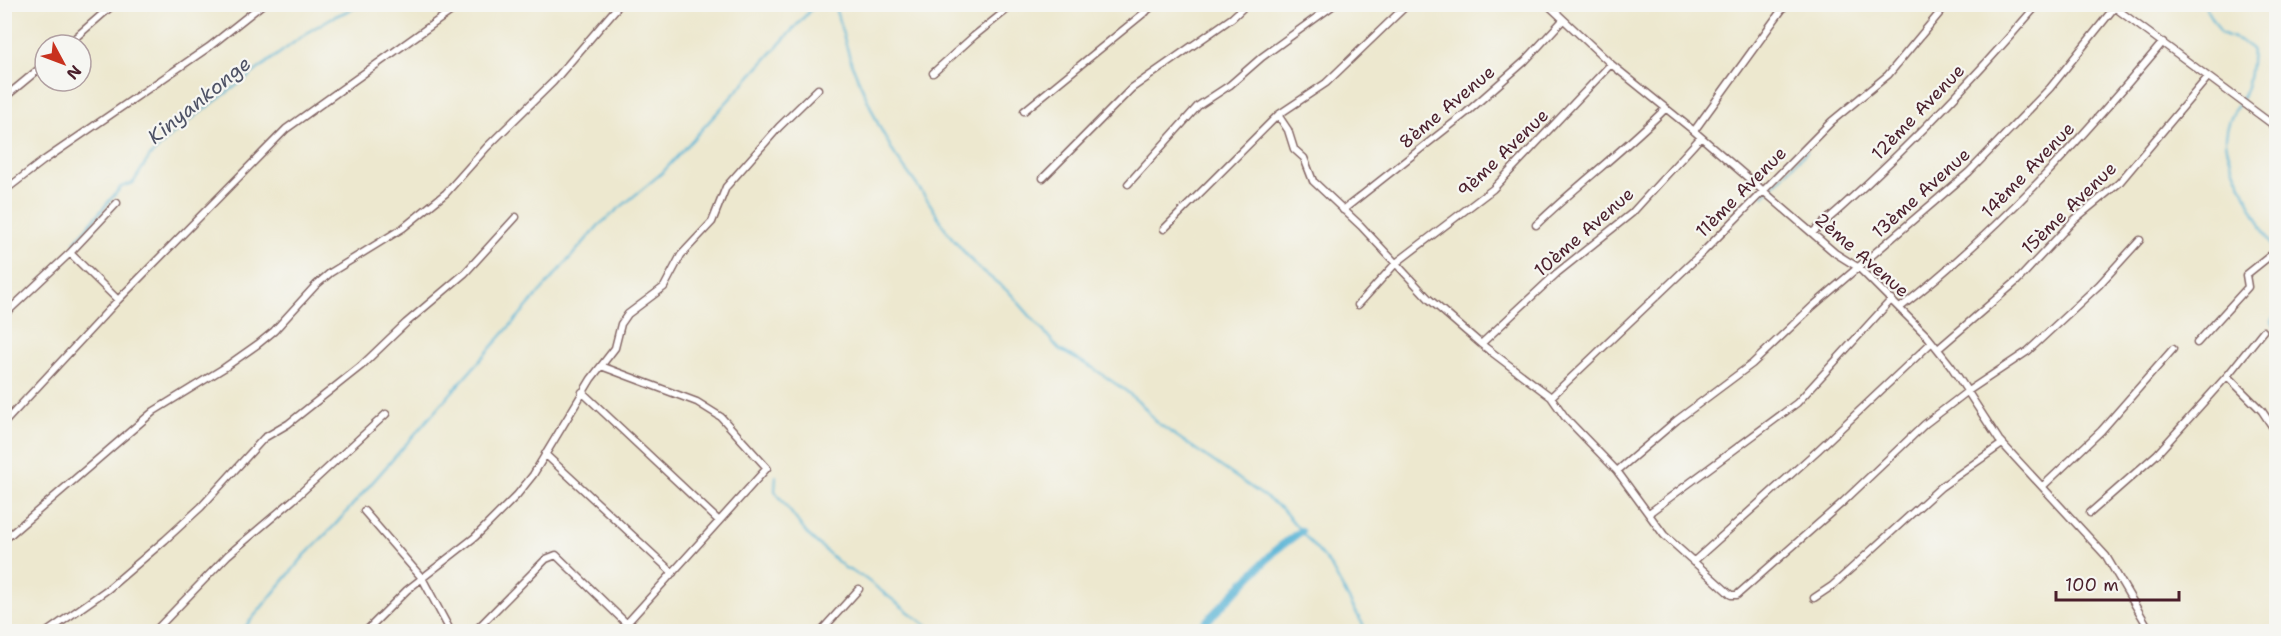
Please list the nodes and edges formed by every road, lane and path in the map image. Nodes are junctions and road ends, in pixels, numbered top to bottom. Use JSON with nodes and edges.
{"nodes":[{"id":1,"x":114,"y":4,"type":"edge"},
{"id":2,"x":263,"y":4,"type":"edge"},
{"id":3,"x":461,"y":4,"type":"edge"},
{"id":4,"x":620,"y":4,"type":"edge"},
{"id":5,"x":1014,"y":4,"type":"edge"},
{"id":6,"x":1138,"y":4,"type":"edge"},
{"id":7,"x":1155,"y":4,"type":"edge"},
{"id":8,"x":1246,"y":4,"type":"edge"},
{"id":9,"x":1335,"y":4,"type":"edge"},
{"id":10,"x":1408,"y":4,"type":"edge"},
{"id":11,"x":1547,"y":4,"type":"edge"},
{"id":12,"x":1786,"y":4,"type":"edge"},
{"id":13,"x":1947,"y":4,"type":"edge"},
{"id":14,"x":2038,"y":4,"type":"edge"},
{"id":15,"x":2112,"y":6,"type":"edge"},
{"id":16,"x":1146,"y":12,"type":"junction"},
{"id":17,"x":1563,"y":20,"type":"junction"},
{"id":18,"x":81,"y":33,"type":"edge"},
{"id":19,"x":2163,"y":42,"type":"junction"},
{"id":20,"x":1611,"y":64,"type":"junction"},
{"id":21,"x":933,"y":73,"type":"dead end"},
{"id":22,"x":33,"y":74,"type":"edge"},
{"id":23,"x":2208,"y":76,"type":"junction"},
{"id":24,"x":818,"y":89,"type":"dead end"},
{"id":25,"x":4,"y":98,"type":"edge"},
{"id":26,"x":1666,"y":108,"type":"junction"},
{"id":27,"x":1024,"y":111,"type":"dead end"},
{"id":28,"x":1278,"y":115,"type":"junction"},
{"id":29,"x":2277,"y":127,"type":"edge"},
{"id":30,"x":1694,"y":131,"type":"junction"},
{"id":31,"x":1701,"y":137,"type":"junction"},
{"id":32,"x":1043,"y":178,"type":"dead end"},
{"id":33,"x":1128,"y":184,"type":"dead end"},
{"id":34,"x":1763,"y":189,"type":"junction"},
{"id":35,"x":4,"y":191,"type":"edge"},
{"id":36,"x":117,"y":203,"type":"dead end"},
{"id":37,"x":1343,"y":210,"type":"junction"},
{"id":38,"x":516,"y":217,"type":"dead end"},
{"id":39,"x":1536,"y":225,"type":"dead end"},
{"id":40,"x":1164,"y":229,"type":"dead end"},
{"id":41,"x":1812,"y":233,"type":"junction"},
{"id":42,"x":2140,"y":240,"type":"dead end"},
{"id":43,"x":2277,"y":251,"type":"edge"},
{"id":44,"x":70,"y":253,"type":"junction"},
{"id":45,"x":1396,"y":263,"type":"junction"},
{"id":46,"x":1859,"y":268,"type":"junction"},
{"id":47,"x":1892,"y":299,"type":"junction"},
{"id":48,"x":118,"y":300,"type":"junction"},
{"id":49,"x":1358,"y":305,"type":"dead end"},
{"id":50,"x":1901,"y":307,"type":"junction"},
{"id":51,"x":4,"y":315,"type":"edge"},
{"id":52,"x":2263,"y":331,"type":"dead end"},
{"id":53,"x":1932,"y":342,"type":"junction"},
{"id":54,"x":2197,"y":343,"type":"dead end"},
{"id":55,"x":1481,"y":345,"type":"junction"},
{"id":56,"x":1938,"y":349,"type":"junction"},
{"id":57,"x":2173,"y":349,"type":"dead end"},
{"id":58,"x":601,"y":366,"type":"junction"},
{"id":59,"x":2227,"y":376,"type":"junction"},
{"id":60,"x":1968,"y":391,"type":"junction"},
{"id":61,"x":582,"y":392,"type":"junction"},
{"id":62,"x":1551,"y":397,"type":"junction"},
{"id":63,"x":386,"y":414,"type":"dead end"},
{"id":64,"x":4,"y":423,"type":"edge"},
{"id":65,"x":2277,"y":432,"type":"edge"},
{"id":66,"x":2002,"y":444,"type":"junction"},
{"id":67,"x":545,"y":454,"type":"junction"},
{"id":68,"x":1617,"y":471,"type":"junction"},
{"id":69,"x":2043,"y":486,"type":"junction"},
{"id":70,"x":364,"y":511,"type":"dead end"},
{"id":71,"x":1650,"y":513,"type":"junction"},
{"id":72,"x":2090,"y":513,"type":"dead end"},
{"id":73,"x":718,"y":520,"type":"junction"},
{"id":74,"x":4,"y":540,"type":"edge"},
{"id":75,"x":1692,"y":562,"type":"junction"},
{"id":76,"x":673,"y":573,"type":"junction"},
{"id":77,"x":422,"y":578,"type":"junction"},
{"id":78,"x":859,"y":589,"type":"dead end"},
{"id":79,"x":1814,"y":598,"type":"dead end"},
{"id":80,"x":627,"y":624,"type":"junction"},
{"id":81,"x":46,"y":632,"type":"edge"},
{"id":82,"x":154,"y":632,"type":"edge"},
{"id":83,"x":365,"y":632,"type":"edge"},
{"id":84,"x":451,"y":632,"type":"edge"},
{"id":85,"x":474,"y":632,"type":"edge"},
{"id":86,"x":619,"y":632,"type":"edge"},
{"id":87,"x":820,"y":632,"type":"edge"},
{"id":88,"x":2151,"y":632,"type":"edge"}],
"edges":[{"from":1,"to":18,"type":"street"},
{"from":2,"to":35,"type":"street"},
{"from":3,"to":48,"type":"street"},
{"from":4,"to":74,"type":"street"},
{"from":5,"to":21,"type":"street"},
{"from":6,"to":16,"type":"street"},
{"from":7,"to":16,"type":"street"},
{"from":8,"to":32,"type":"street"},
{"from":9,"to":33,"type":"street"},
{"from":10,"to":28,"type":"street"},
{"from":11,"to":17,"type":"street","name":"2ème Avenue"},
{"from":12,"to":30,"type":"street"},
{"from":13,"to":34,"type":"street","name":"11ème Avenue"},
{"from":14,"to":41,"type":"street","name":"12ème Avenue"},
{"from":15,"to":19,"type":"street"},
{"from":15,"to":46,"type":"street","name":"13ème Avenue"},
{"from":16,"to":27,"type":"street"},
{"from":17,"to":20,"type":"street","name":"2ème Avenue"},
{"from":17,"to":37,"type":"street","name":"8ème Avenue"},
{"from":19,"to":23,"type":"street"},
{"from":19,"to":50,"type":"street","name":"14ème Avenue"},
{"from":20,"to":26,"type":"street","name":"2ème Avenue"},
{"from":20,"to":45,"type":"street","name":"9ème Avenue"},
{"from":22,"to":25,"type":"street"},
{"from":23,"to":29,"type":"street"},
{"from":23,"to":56,"type":"street","name":"15ème Avenue"},
{"from":24,"to":58,"type":"street"},
{"from":26,"to":30,"type":"street","name":"2ème Avenue"},
{"from":26,"to":39,"type":"street"},
{"from":28,"to":37,"type":"street"},
{"from":28,"to":40,"type":"street"},
{"from":30,"to":31,"type":"street","name":"2ème Avenue"},
{"from":31,"to":34,"type":"street","name":"2ème Avenue"},
{"from":31,"to":55,"type":"street","name":"10ème Avenue"},
{"from":34,"to":41,"type":"street","name":"2ème Avenue"},
{"from":34,"to":62,"type":"street","name":"11ème Avenue"},
{"from":36,"to":44,"type":"street"},
{"from":37,"to":45,"type":"street"},
{"from":38,"to":81,"type":"street"},
{"from":41,"to":46,"type":"street","name":"2ème Avenue"},
{"from":42,"to":60,"type":"street"},
{"from":43,"to":54,"type":"street"},
{"from":44,"to":48,"type":"street"},
{"from":44,"to":51,"type":"street"},
{"from":45,"to":49,"type":"street","name":"9ème Avenue"},
{"from":45,"to":55,"type":"street"},
{"from":46,"to":47,"type":"street","name":"2ème Avenue"},
{"from":46,"to":68,"type":"street","name":"13ème Avenue"},
{"from":47,"to":50,"type":"street","name":"2ème Avenue"},
{"from":47,"to":71,"type":"street"},
{"from":48,"to":64,"type":"street"},
{"from":50,"to":53,"type":"street","name":"2ème Avenue"},
{"from":52,"to":59,"type":"street"},
{"from":53,"to":56,"type":"street","name":"2ème Avenue"},
{"from":53,"to":75,"type":"street"},
{"from":55,"to":62,"type":"street"},
{"from":56,"to":60,"type":"street","name":"2ème Avenue"},
{"from":57,"to":69,"type":"street"},
{"from":58,"to":61,"type":"street"},
{"from":58,"to":73,"type":"street"},
{"from":59,"to":65,"type":"street"},
{"from":59,"to":72,"type":"street"},
{"from":60,"to":66,"type":"street","name":"2ème Avenue"},
{"from":60,"to":75,"type":"street"},
{"from":61,"to":67,"type":"street"},
{"from":61,"to":73,"type":"street"},
{"from":62,"to":68,"type":"street"},
{"from":63,"to":82,"type":"street"},
{"from":66,"to":69,"type":"street","name":"2ème Avenue"},
{"from":66,"to":79,"type":"street"},
{"from":67,"to":76,"type":"street"},
{"from":67,"to":77,"type":"street"},
{"from":68,"to":71,"type":"street"},
{"from":69,"to":88,"type":"street","name":"2ème Avenue"},
{"from":70,"to":77,"type":"street"},
{"from":71,"to":75,"type":"street"},
{"from":73,"to":76,"type":"street"},
{"from":76,"to":80,"type":"street"},
{"from":77,"to":83,"type":"street"},
{"from":77,"to":84,"type":"street"},
{"from":78,"to":87,"type":"street"},
{"from":80,"to":85,"type":"street"},
{"from":80,"to":86,"type":"street"}]}
